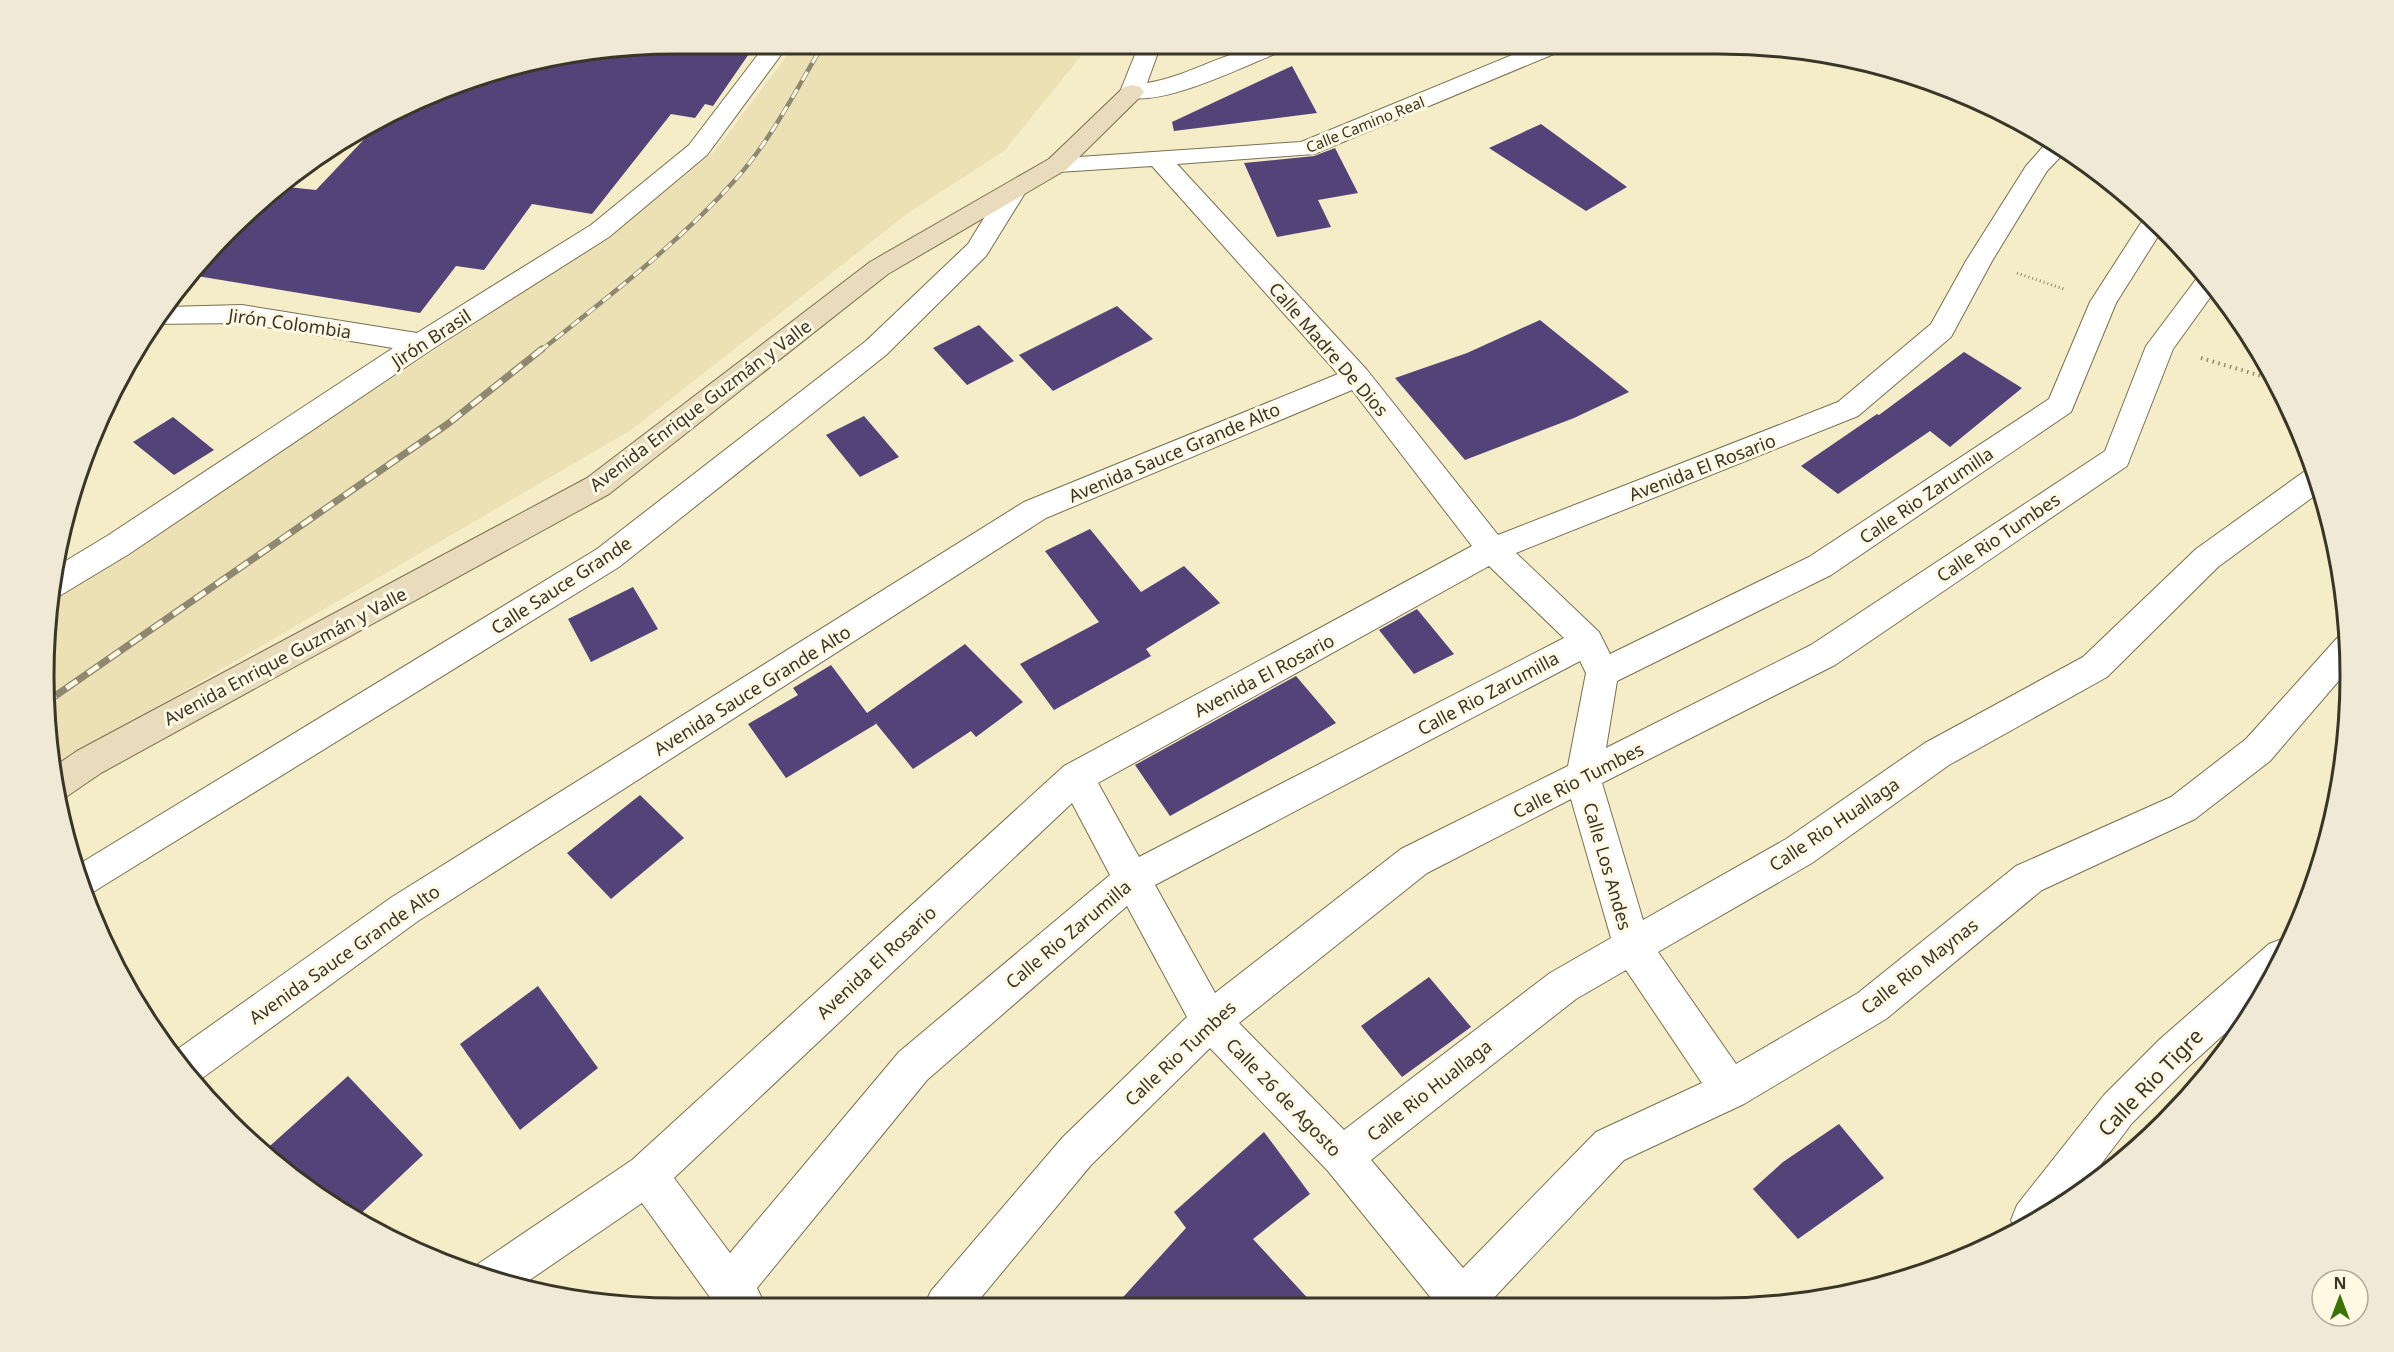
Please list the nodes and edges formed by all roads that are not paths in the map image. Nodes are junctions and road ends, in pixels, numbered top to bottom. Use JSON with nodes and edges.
{"nodes":[{"id":1,"x":770,"y":54,"type":"edge"},
{"id":2,"x":1146,"y":54,"type":"edge"},
{"id":3,"x":1252,"y":54,"type":"edge"},
{"id":4,"x":1534,"y":54,"type":"edge"},
{"id":5,"x":1132,"y":92,"type":"junction"},
{"id":6,"x":2052,"y":151,"type":"edge"},
{"id":7,"x":1157,"y":157,"type":"junction"},
{"id":8,"x":1058,"y":164,"type":"junction"},
{"id":9,"x":1012,"y":193,"type":"junction"},
{"id":10,"x":2150,"y":229,"type":"edge"},
{"id":11,"x":2203,"y":288,"type":"edge"},
{"id":12,"x":169,"y":316,"type":"edge"},
{"id":13,"x":421,"y":343,"type":"junction"},
{"id":14,"x":1357,"y":377,"type":"junction"},
{"id":15,"x":2309,"y":484,"type":"edge"},
{"id":16,"x":1492,"y":550,"type":"junction"},
{"id":17,"x":62,"y":579,"type":"edge"},
{"id":18,"x":1595,"y":657,"type":"junction"},
{"id":19,"x":2340,"y":657,"type":"edge"},
{"id":20,"x":1076,"y":777,"type":"junction"},
{"id":21,"x":1583,"y":779,"type":"junction"},
{"id":22,"x":63,"y":780,"type":"edge"},
{"id":23,"x":88,"y":878,"type":"edge"},
{"id":24,"x":1132,"y":879,"type":"junction"},
{"id":25,"x":1632,"y":946,"type":"junction"},
{"id":26,"x":2265,"y":972,"type":"edge"},
{"id":27,"x":1210,"y":1021,"type":"junction"},
{"id":28,"x":190,"y":1064,"type":"edge"},
{"id":29,"x":1730,"y":1090,"type":"junction"},
{"id":30,"x":1342,"y":1157,"type":"junction"},
{"id":31,"x":647,"y":1175,"type":"junction"},
{"id":32,"x":2042,"y":1207,"type":"edge"},
{"id":33,"x":502,"y":1273,"type":"edge"},
{"id":34,"x":737,"y":1297,"type":"edge"},
{"id":35,"x":953,"y":1298,"type":"edge"},
{"id":36,"x":1458,"y":1298,"type":"edge"},
{"id":37,"x":1467,"y":1298,"type":"edge"}],
"edges":[{"from":1,"to":13,"type":"street","name":"Jirón Brasil"},
{"from":2,"to":5,"type":"street"},
{"from":3,"to":5,"type":"street"},
{"from":4,"to":7,"type":"street","name":"Calle Camino Real"},
{"from":5,"to":8,"type":"street","name":"Avenida Enrique Guzmán y Valle"},
{"from":6,"to":16,"type":"street","name":"Avenida El Rosario"},
{"from":7,"to":8,"type":"street","name":"Calle Camino Real"},
{"from":7,"to":14,"type":"street","name":"Calle Madre De Dios"},
{"from":8,"to":9,"type":"street","name":"Avenida Enrique Guzmán y Valle"},
{"from":9,"to":22,"type":"street","name":"Avenida Enrique Guzmán y Valle"},
{"from":9,"to":23,"type":"street","name":"Calle Sauce Grande"},
{"from":10,"to":18,"type":"street","name":"Calle Rio Zarumilla"},
{"from":11,"to":21,"type":"street","name":"Calle Rio Tumbes"},
{"from":12,"to":13,"type":"street","name":"Jirón Colombia"},
{"from":13,"to":17,"type":"street","name":"Jirón Brasil"},
{"from":14,"to":16,"type":"street","name":"Calle Madre De Dios"},
{"from":14,"to":28,"type":"street","name":"Avenida Sauce Grande Alto"},
{"from":15,"to":25,"type":"street","name":"Calle Rio Huallaga"},
{"from":16,"to":18,"type":"street"},
{"from":16,"to":20,"type":"street","name":"Avenida El Rosario"},
{"from":18,"to":21,"type":"street","name":"Calle Los Andes"},
{"from":18,"to":24,"type":"street","name":"Calle Rio Zarumilla"},
{"from":19,"to":29,"type":"street","name":"Calle Rio Maynas"},
{"from":20,"to":24,"type":"street","name":"Calle 26 de Agosto"},
{"from":20,"to":31,"type":"street","name":"Avenida El Rosario"},
{"from":21,"to":25,"type":"street","name":"Calle Los Andes"},
{"from":21,"to":27,"type":"street","name":"Calle Rio Tumbes"},
{"from":24,"to":27,"type":"street","name":"Calle 26 de Agosto"},
{"from":24,"to":34,"type":"street","name":"Calle Rio Zarumilla"},
{"from":25,"to":29,"type":"street","name":"Calle Los Andes"},
{"from":25,"to":30,"type":"street","name":"Calle Rio Huallaga"},
{"from":26,"to":32,"type":"street","name":"Calle Rio Tigre"},
{"from":27,"to":30,"type":"street","name":"Calle 26 de Agosto"},
{"from":27,"to":35,"type":"street","name":"Calle Rio Tumbes"},
{"from":29,"to":37,"type":"street","name":"Calle Rio Maynas"},
{"from":30,"to":36,"type":"street","name":"Calle 26 de Agosto"},
{"from":31,"to":33,"type":"street","name":"Avenida El Rosario"},
{"from":31,"to":34,"type":"street"}]}
